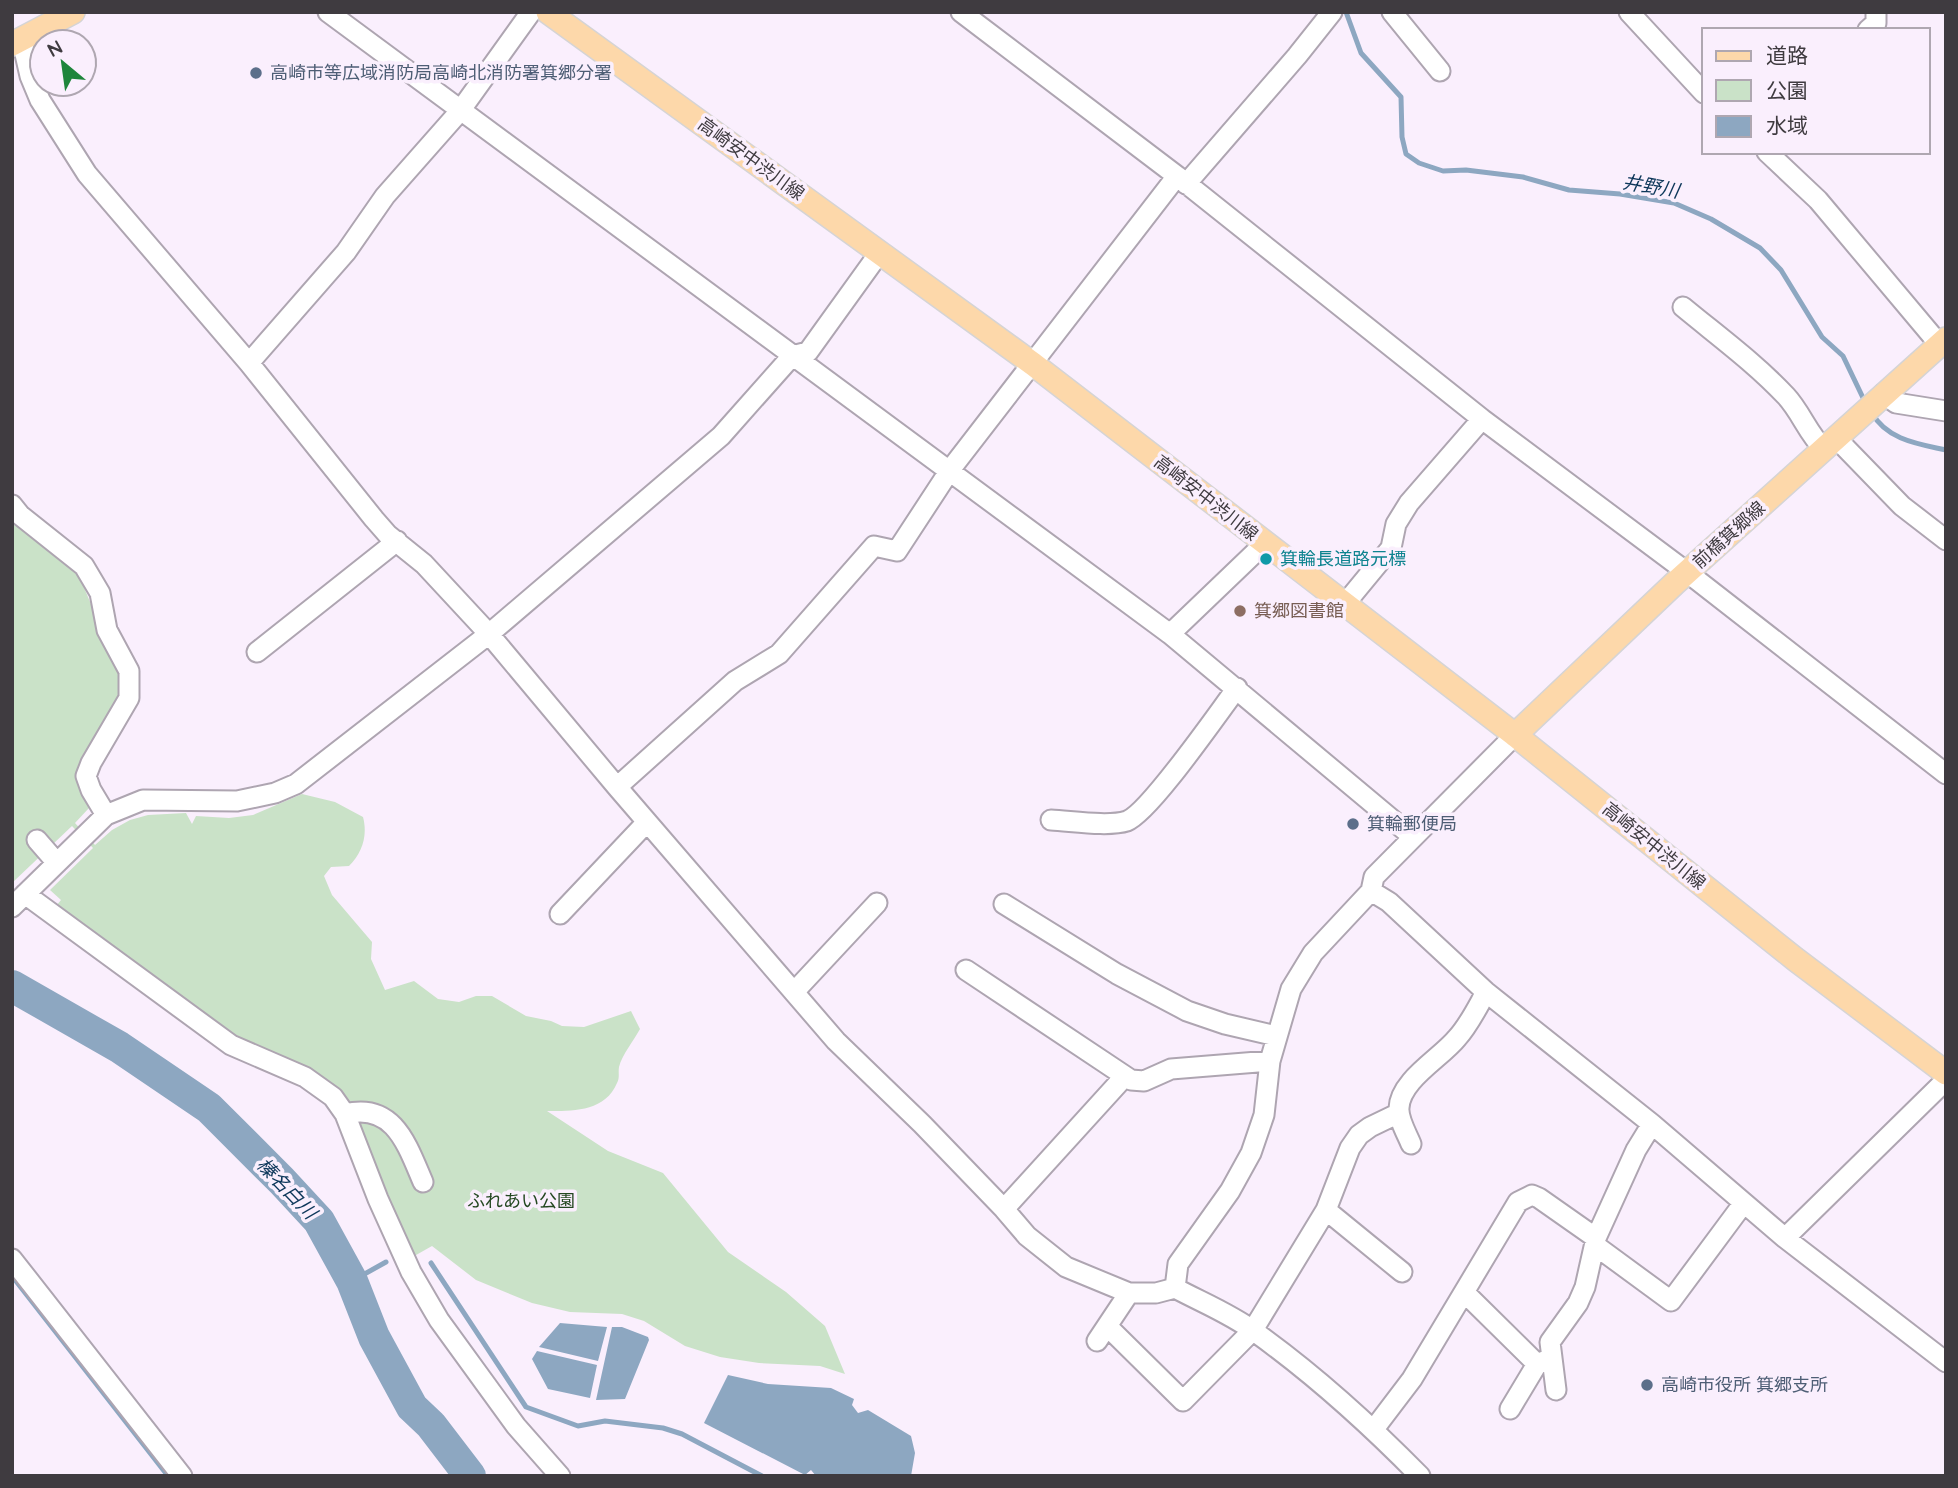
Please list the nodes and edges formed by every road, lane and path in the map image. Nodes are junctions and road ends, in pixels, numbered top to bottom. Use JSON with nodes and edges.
{"nodes":[{"id":1,"x":73,"y":12,"type":"edge"},
{"id":2,"x":328,"y":12,"type":"edge"},
{"id":3,"x":531,"y":12,"type":"edge"},
{"id":4,"x":548,"y":12,"type":"edge"},
{"id":5,"x":961,"y":12,"type":"edge"},
{"id":6,"x":1392,"y":12,"type":"edge"},
{"id":7,"x":1629,"y":12,"type":"edge"},
{"id":8,"x":1876,"y":12,"type":"edge"},
{"id":9,"x":1331,"y":13,"type":"edge"},
{"id":10,"x":572,"y":19,"type":"edge"},
{"id":11,"x":1870,"y":28,"type":"edge"},
{"id":12,"x":17,"y":43,"type":"edge"},
{"id":13,"x":1440,"y":71,"type":"dead end"},
{"id":14,"x":1702,"y":91,"type":"edge"},
{"id":15,"x":460,"y":111,"type":"junction"},
{"id":16,"x":1769,"y":154,"type":"edge"},
{"id":17,"x":1182,"y":180,"type":"junction"},
{"id":18,"x":880,"y":252,"type":"junction"},
{"id":19,"x":1683,"y":307,"type":"dead end"},
{"id":20,"x":1943,"y":342,"type":"edge"},
{"id":21,"x":792,"y":356,"type":"junction"},
{"id":22,"x":249,"y":363,"type":"junction"},
{"id":23,"x":1034,"y":364,"type":"junction"},
{"id":24,"x":1880,"y":397,"type":"junction"},
{"id":25,"x":1946,"y":411,"type":"edge"},
{"id":26,"x":1482,"y":419,"type":"junction"},
{"id":27,"x":1830,"y":444,"type":"junction"},
{"id":28,"x":950,"y":470,"type":"junction"},
{"id":29,"x":12,"y":506,"type":"edge"},
{"id":30,"x":1946,"y":540,"type":"edge"},
{"id":31,"x":397,"y":541,"type":"junction"},
{"id":32,"x":1264,"y":544,"type":"junction"},
{"id":33,"x":1688,"y":572,"type":"junction"},
{"id":34,"x":1344,"y":605,"type":"junction"},
{"id":35,"x":489,"y":634,"type":"junction"},
{"id":36,"x":1170,"y":634,"type":"junction"},
{"id":37,"x":257,"y":652,"type":"dead end"},
{"id":38,"x":1237,"y":688,"type":"junction"},
{"id":39,"x":1515,"y":735,"type":"junction"},
{"id":40,"x":1946,"y":774,"type":"edge"},
{"id":41,"x":617,"y":787,"type":"junction"},
{"id":42,"x":106,"y":816,"type":"junction"},
{"id":43,"x":1051,"y":820,"type":"dead end"},
{"id":44,"x":648,"y":822,"type":"junction"},
{"id":45,"x":1413,"y":837,"type":"junction"},
{"id":46,"x":37,"y":840,"type":"dead end"},
{"id":47,"x":57,"y":863,"type":"junction"},
{"id":48,"x":1371,"y":891,"type":"junction"},
{"id":49,"x":18,"y":901,"type":"edge"},
{"id":50,"x":877,"y":903,"type":"dead end"},
{"id":51,"x":1004,"y":904,"type":"dead end"},
{"id":52,"x":560,"y":914,"type":"dead end"},
{"id":53,"x":966,"y":970,"type":"dead end"},
{"id":54,"x":794,"y":992,"type":"junction"},
{"id":55,"x":1486,"y":992,"type":"junction"},
{"id":56,"x":1276,"y":1036,"type":"junction"},
{"id":57,"x":1270,"y":1061,"type":"junction"},
{"id":58,"x":1946,"y":1073,"type":"edge"},
{"id":59,"x":1125,"y":1076,"type":"junction"},
{"id":60,"x":1946,"y":1080,"type":"edge"},
{"id":61,"x":1399,"y":1113,"type":"junction"},
{"id":62,"x":345,"y":1114,"type":"junction"},
{"id":63,"x":1652,"y":1124,"type":"junction"},
{"id":64,"x":1411,"y":1144,"type":"dead end"},
{"id":65,"x":424,"y":1182,"type":"dead end"},
{"id":66,"x":1743,"y":1204,"type":"junction"},
{"id":67,"x":1004,"y":1209,"type":"junction"},
{"id":68,"x":1325,"y":1210,"type":"junction"},
{"id":69,"x":1785,"y":1238,"type":"junction"},
{"id":70,"x":1596,"y":1242,"type":"junction"},
{"id":71,"x":12,"y":1259,"type":"edge"},
{"id":72,"x":1402,"y":1272,"type":"dead end"},
{"id":73,"x":1175,"y":1288,"type":"junction"},
{"id":74,"x":1129,"y":1293,"type":"junction"},
{"id":75,"x":1465,"y":1293,"type":"junction"},
{"id":76,"x":1253,"y":1330,"type":"junction"},
{"id":77,"x":1544,"y":1361,"type":"junction"},
{"id":78,"x":1946,"y":1362,"type":"edge"},
{"id":79,"x":1556,"y":1390,"type":"dead end"},
{"id":80,"x":1510,"y":1409,"type":"dead end"},
{"id":81,"x":1374,"y":1429,"type":"junction"},
{"id":82,"x":182,"y":1476,"type":"edge"},
{"id":83,"x":560,"y":1476,"type":"edge"},
{"id":84,"x":1420,"y":1476,"type":"edge"}],
"edges":[{"from":1,"to":12,"type":"main road"},
{"from":2,"to":15,"type":"street"},
{"from":3,"to":15,"type":"street"},
{"from":4,"to":10,"type":"main road","name":"高崎安中渋川線"},
{"from":5,"to":17,"type":"street"},
{"from":6,"to":13,"type":"street"},
{"from":7,"to":14,"type":"street"},
{"from":8,"to":11,"type":"street"},
{"from":9,"to":17,"type":"street"},
{"from":10,"to":18,"type":"main road","name":"高崎安中渋川線"},
{"from":12,"to":22,"type":"street"},
{"from":15,"to":21,"type":"street"},
{"from":15,"to":22,"type":"street"},
{"from":16,"to":20,"type":"street"},
{"from":17,"to":23,"type":"street"},
{"from":17,"to":26,"type":"street"},
{"from":18,"to":21,"type":"street"},
{"from":18,"to":23,"type":"main road","name":"高崎安中渋川線"},
{"from":19,"to":27,"type":"street"},
{"from":20,"to":24,"type":"main road","name":"前橋箕郷線"},
{"from":21,"to":28,"type":"street"},
{"from":21,"to":35,"type":"street"},
{"from":22,"to":31,"type":"street"},
{"from":23,"to":28,"type":"street"},
{"from":23,"to":32,"type":"main road","name":"高崎安中渋川線"},
{"from":24,"to":25,"type":"street"},
{"from":24,"to":27,"type":"main road","name":"前橋箕郷線"},
{"from":26,"to":33,"type":"street"},
{"from":26,"to":34,"type":"street"},
{"from":27,"to":30,"type":"street"},
{"from":27,"to":33,"type":"main road","name":"前橋箕郷線"},
{"from":28,"to":36,"type":"street"},
{"from":28,"to":41,"type":"street"},
{"from":29,"to":42,"type":"street"},
{"from":31,"to":35,"type":"street"},
{"from":31,"to":37,"type":"street"},
{"from":32,"to":34,"type":"main road","name":"高崎安中渋川線"},
{"from":32,"to":36,"type":"street"},
{"from":33,"to":39,"type":"main road","name":"前橋箕郷線"},
{"from":33,"to":40,"type":"street"},
{"from":34,"to":39,"type":"main road","name":"高崎安中渋川線"},
{"from":35,"to":41,"type":"street"},
{"from":35,"to":42,"type":"street"},
{"from":36,"to":38,"type":"street"},
{"from":38,"to":43,"type":"street"},
{"from":38,"to":45,"type":"street"},
{"from":39,"to":45,"type":"street"},
{"from":39,"to":58,"type":"main road","name":"高崎安中渋川線"},
{"from":41,"to":44,"type":"street"},
{"from":42,"to":47,"type":"street"},
{"from":44,"to":52,"type":"street"},
{"from":44,"to":54,"type":"street"},
{"from":45,"to":48,"type":"street"},
{"from":46,"to":47,"type":"street"},
{"from":47,"to":49,"type":"street"},
{"from":48,"to":55,"type":"street"},
{"from":48,"to":56,"type":"street"},
{"from":49,"to":62,"type":"street"},
{"from":50,"to":54,"type":"street"},
{"from":51,"to":56,"type":"street"},
{"from":53,"to":59,"type":"street"},
{"from":54,"to":67,"type":"street"},
{"from":55,"to":61,"type":"street"},
{"from":55,"to":63,"type":"street"},
{"from":56,"to":57,"type":"street"},
{"from":57,"to":59,"type":"street"},
{"from":57,"to":73,"type":"street"},
{"from":59,"to":67,"type":"street"},
{"from":60,"to":69,"type":"street"},
{"from":61,"to":64,"type":"street"},
{"from":61,"to":68,"type":"street"},
{"from":62,"to":65,"type":"street"},
{"from":62,"to":83,"type":"street"},
{"from":63,"to":66,"type":"street"},
{"from":63,"to":70,"type":"street"},
{"from":66,"to":69,"type":"street"},
{"from":66,"to":70,"type":"street"},
{"from":67,"to":74,"type":"street"},
{"from":68,"to":72,"type":"street"},
{"from":68,"to":76,"type":"street"},
{"from":69,"to":78,"type":"street"},
{"from":70,"to":75,"type":"street"},
{"from":70,"to":77,"type":"street"},
{"from":71,"to":82,"type":"street"},
{"from":73,"to":74,"type":"street"},
{"from":73,"to":76,"type":"street"},
{"from":74,"to":76,"type":"street"},
{"from":75,"to":77,"type":"street"},
{"from":75,"to":81,"type":"street"},
{"from":76,"to":81,"type":"street"},
{"from":77,"to":79,"type":"street"},
{"from":77,"to":80,"type":"street"},
{"from":81,"to":84,"type":"street"}]}
